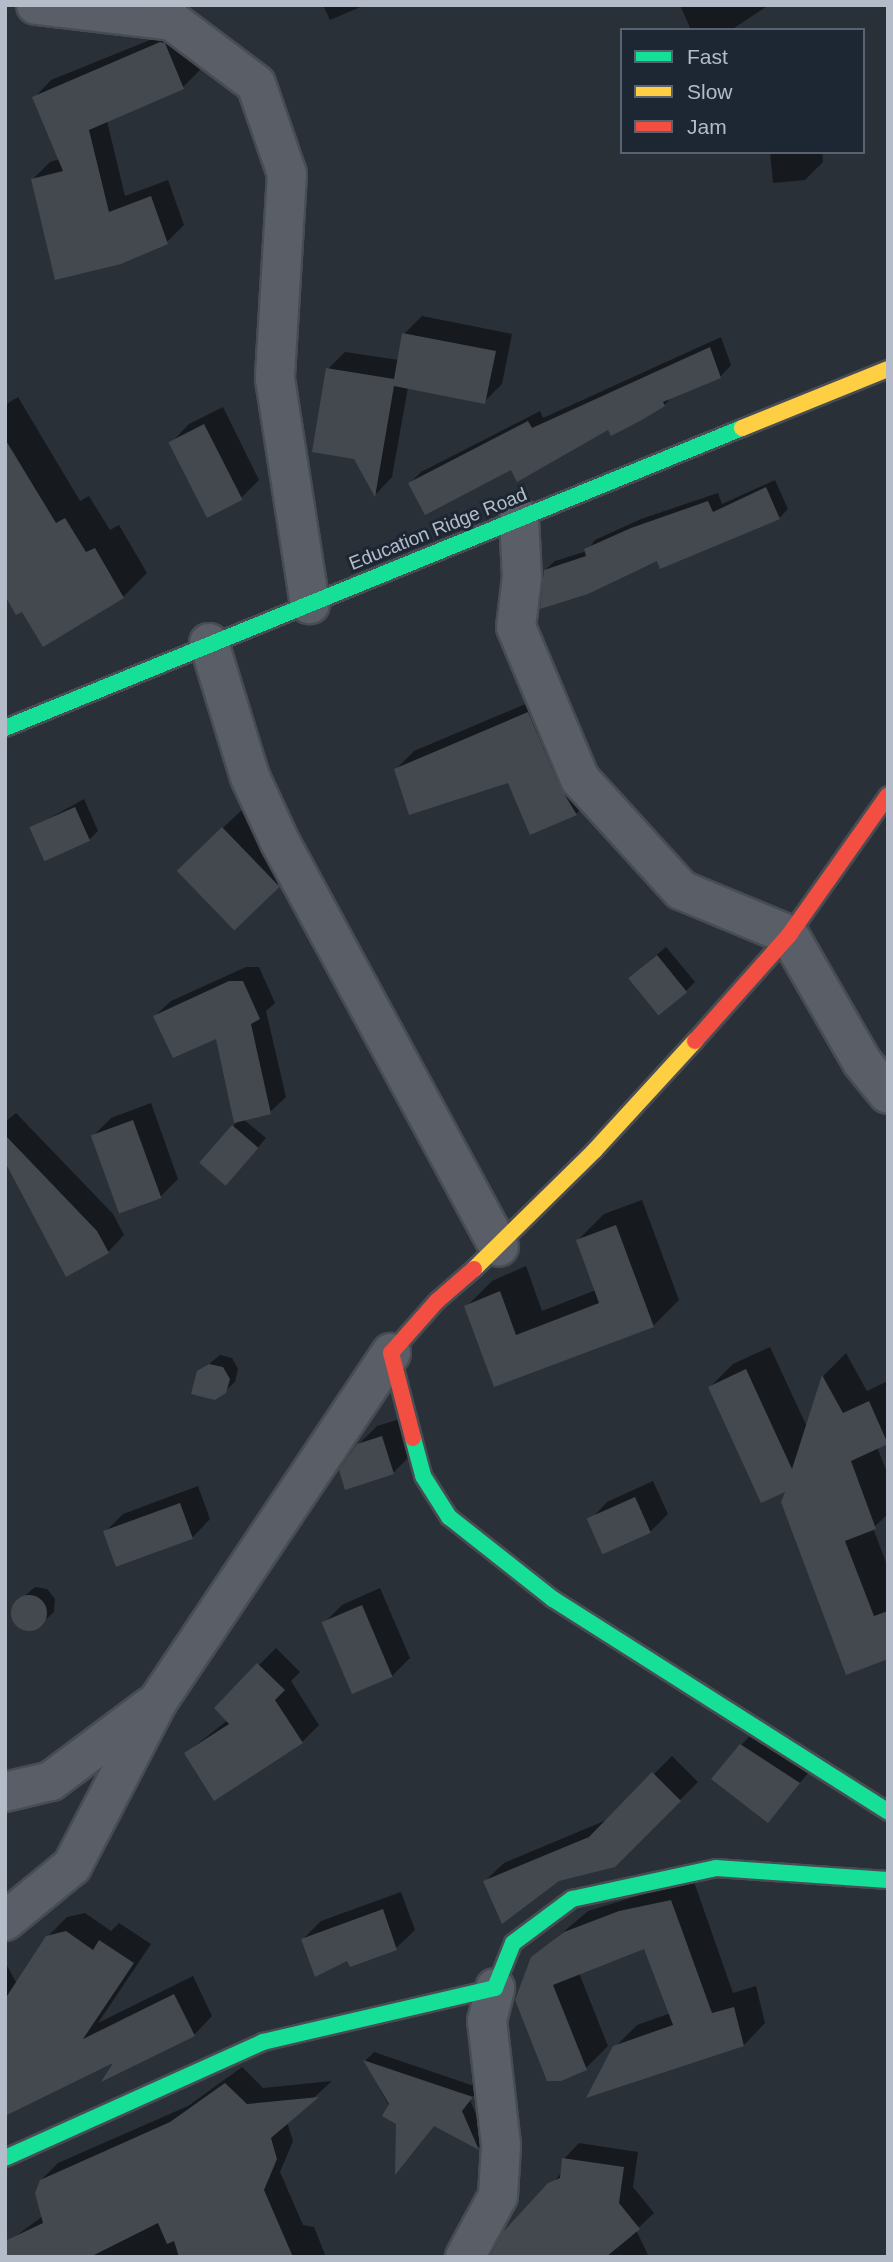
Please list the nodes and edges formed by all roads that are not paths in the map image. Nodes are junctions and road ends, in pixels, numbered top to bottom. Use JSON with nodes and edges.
{"nodes":[{"id":1,"x":36,"y":5,"type":"edge"},
{"id":2,"x":888,"y":369,"type":"edge"},
{"id":3,"x":519,"y":518,"type":"junction"},
{"id":4,"x":310,"y":604,"type":"junction"},
{"id":5,"x":209,"y":643,"type":"junction"},
{"id":6,"x":5,"y":728,"type":"edge"},
{"id":7,"x":888,"y":795,"type":"edge"},
{"id":8,"x":789,"y":935,"type":"junction"},
{"id":9,"x":888,"y":1094,"type":"edge"},
{"id":10,"x":499,"y":1247,"type":"junction"},
{"id":11,"x":391,"y":1353,"type":"junction"},
{"id":12,"x":158,"y":1701,"type":"junction"},
{"id":13,"x":5,"y":1792,"type":"edge"},
{"id":14,"x":888,"y":1812,"type":"edge"},
{"id":15,"x":888,"y":1880,"type":"edge"},
{"id":16,"x":5,"y":1921,"type":"edge"},
{"id":17,"x":495,"y":1988,"type":"junction"},
{"id":18,"x":5,"y":2158,"type":"edge"},
{"id":19,"x":465,"y":2257,"type":"edge"}],
"edges":[{"from":1,"to":4,"type":"street"},
{"from":2,"to":3,"type":"street","name":"Education Ridge Road"},
{"from":3,"to":4,"type":"street","name":"Education Ridge Road"},
{"from":3,"to":8,"type":"street"},
{"from":4,"to":5,"type":"street","name":"Education Ridge Road"},
{"from":5,"to":6,"type":"street","name":"Education Ridge Road"},
{"from":5,"to":10,"type":"street"},
{"from":7,"to":8,"type":"street"},
{"from":8,"to":9,"type":"street"},
{"from":8,"to":10,"type":"street"},
{"from":10,"to":11,"type":"street"},
{"from":11,"to":12,"type":"street"},
{"from":11,"to":14,"type":"street"},
{"from":12,"to":13,"type":"street"},
{"from":12,"to":16,"type":"street"},
{"from":15,"to":17,"type":"street"},
{"from":17,"to":18,"type":"street"},
{"from":17,"to":19,"type":"street"}]}
